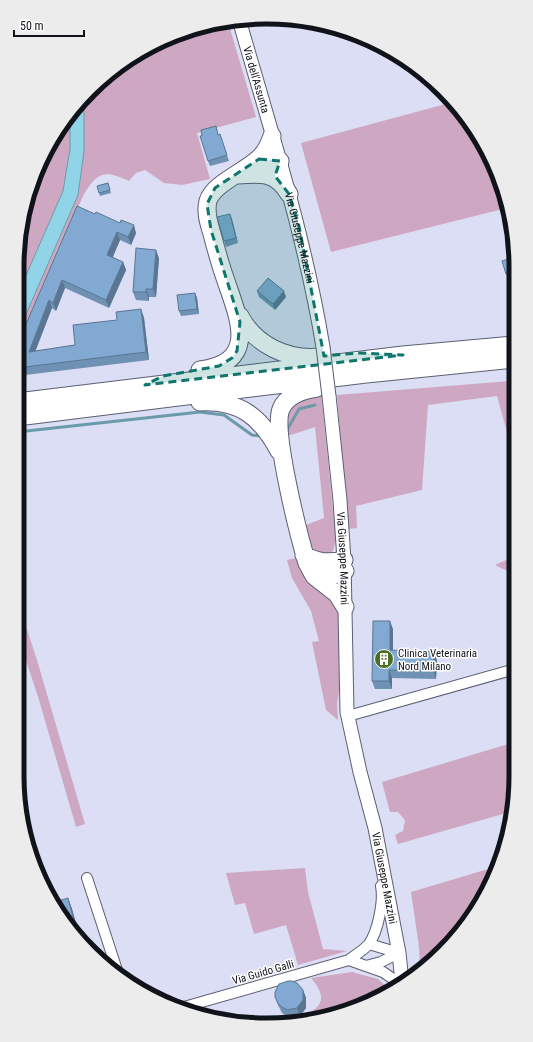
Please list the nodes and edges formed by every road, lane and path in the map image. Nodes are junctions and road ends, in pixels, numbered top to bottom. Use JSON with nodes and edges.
{"nodes":[{"id":1,"x":241,"y":26,"type":"edge"},
{"id":2,"x":272,"y":136,"type":"junction"},
{"id":3,"x":259,"y":159,"type":"junction"},
{"id":4,"x":280,"y":161,"type":"junction"},
{"id":5,"x":238,"y":175,"type":"junction"},
{"id":6,"x":268,"y":175,"type":"junction"},
{"id":7,"x":290,"y":194,"type":"junction"},
{"id":8,"x":236,"y":308,"type":"junction"},
{"id":9,"x":509,"y":345,"type":"edge"},
{"id":10,"x":403,"y":355,"type":"junction"},
{"id":11,"x":509,"y":360,"type":"edge"},
{"id":12,"x":366,"y":374,"type":"junction"},
{"id":13,"x":146,"y":393,"type":"junction"},
{"id":14,"x":24,"y":402,"type":"edge"},
{"id":15,"x":24,"y":416,"type":"edge"},
{"id":16,"x":283,"y":460,"type":"junction"},
{"id":17,"x":304,"y":555,"type":"junction"},
{"id":18,"x":344,"y":565,"type":"junction"},
{"id":19,"x":314,"y":576,"type":"junction"},
{"id":20,"x":345,"y":607,"type":"junction"},
{"id":21,"x":509,"y":671,"type":"edge"},
{"id":22,"x":348,"y":716,"type":"junction"},
{"id":23,"x":375,"y":828,"type":"junction"},
{"id":24,"x":87,"y":878,"type":"dead end"},
{"id":25,"x":369,"y":944,"type":"junction"},
{"id":26,"x":399,"y":953,"type":"junction"},
{"id":27,"x":349,"y":960,"type":"junction"},
{"id":28,"x":115,"y":965,"type":"edge"},
{"id":29,"x":364,"y":966,"type":"junction"},
{"id":30,"x":400,"y":978,"type":"edge"},
{"id":31,"x":397,"y":980,"type":"edge"},
{"id":32,"x":190,"y":1005,"type":"edge"}],
"edges":[{"from":1,"to":2,"type":"street","name":"Via dell'Assunta"},
{"from":2,"to":3,"type":"highway"},
{"from":2,"to":4,"type":"street","name":"Via Giuseppe Mazzini"},
{"from":3,"to":4,"type":"highway"},
{"from":3,"to":5,"type":"highway"},
{"from":4,"to":6,"type":"highway"},
{"from":4,"to":7,"type":"street","name":"Via Giuseppe Mazzini"},
{"from":5,"to":6,"type":"highway"},
{"from":5,"to":8,"type":"highway"},
{"from":6,"to":7,"type":"highway"},
{"from":7,"to":18,"type":"street","name":"Via Giuseppe Mazzini","bridge":true},
{"from":8,"to":10,"type":"highway"},
{"from":8,"to":13,"type":"highway"},
{"from":9,"to":10,"type":"highway"},
{"from":10,"to":13,"type":"highway"},
{"from":11,"to":12,"type":"highway"},
{"from":12,"to":13,"type":"highway"},
{"from":12,"to":16,"type":"highway"},
{"from":13,"to":14,"type":"highway"},
{"from":13,"to":15,"type":"highway"},
{"from":13,"to":16,"type":"highway"},
{"from":16,"to":17,"type":"highway"},
{"from":17,"to":18,"type":"highway"},
{"from":17,"to":19,"type":"highway"},
{"from":18,"to":19,"type":"highway"},
{"from":18,"to":20,"type":"street","name":"Via Giuseppe Mazzini"},
{"from":19,"to":20,"type":"highway"},
{"from":20,"to":22,"type":"street","name":"Via Giuseppe Mazzini"},
{"from":21,"to":22,"type":"street"},
{"from":22,"to":23,"type":"street","name":"Via Giuseppe Mazzini"},
{"from":23,"to":25,"type":"street","name":"Via Guido Galli"},
{"from":23,"to":26,"type":"street","name":"Via Giuseppe Mazzini"},
{"from":24,"to":28,"type":"street"},
{"from":25,"to":26,"type":"street"},
{"from":25,"to":27,"type":"street","name":"Via Guido Galli"},
{"from":26,"to":29,"type":"street"},
{"from":26,"to":30,"type":"street","name":"Via Giuseppe Mazzini"},
{"from":27,"to":29,"type":"street"},
{"from":27,"to":32,"type":"street","name":"Via Guido Galli"},
{"from":29,"to":31,"type":"street"}]}
